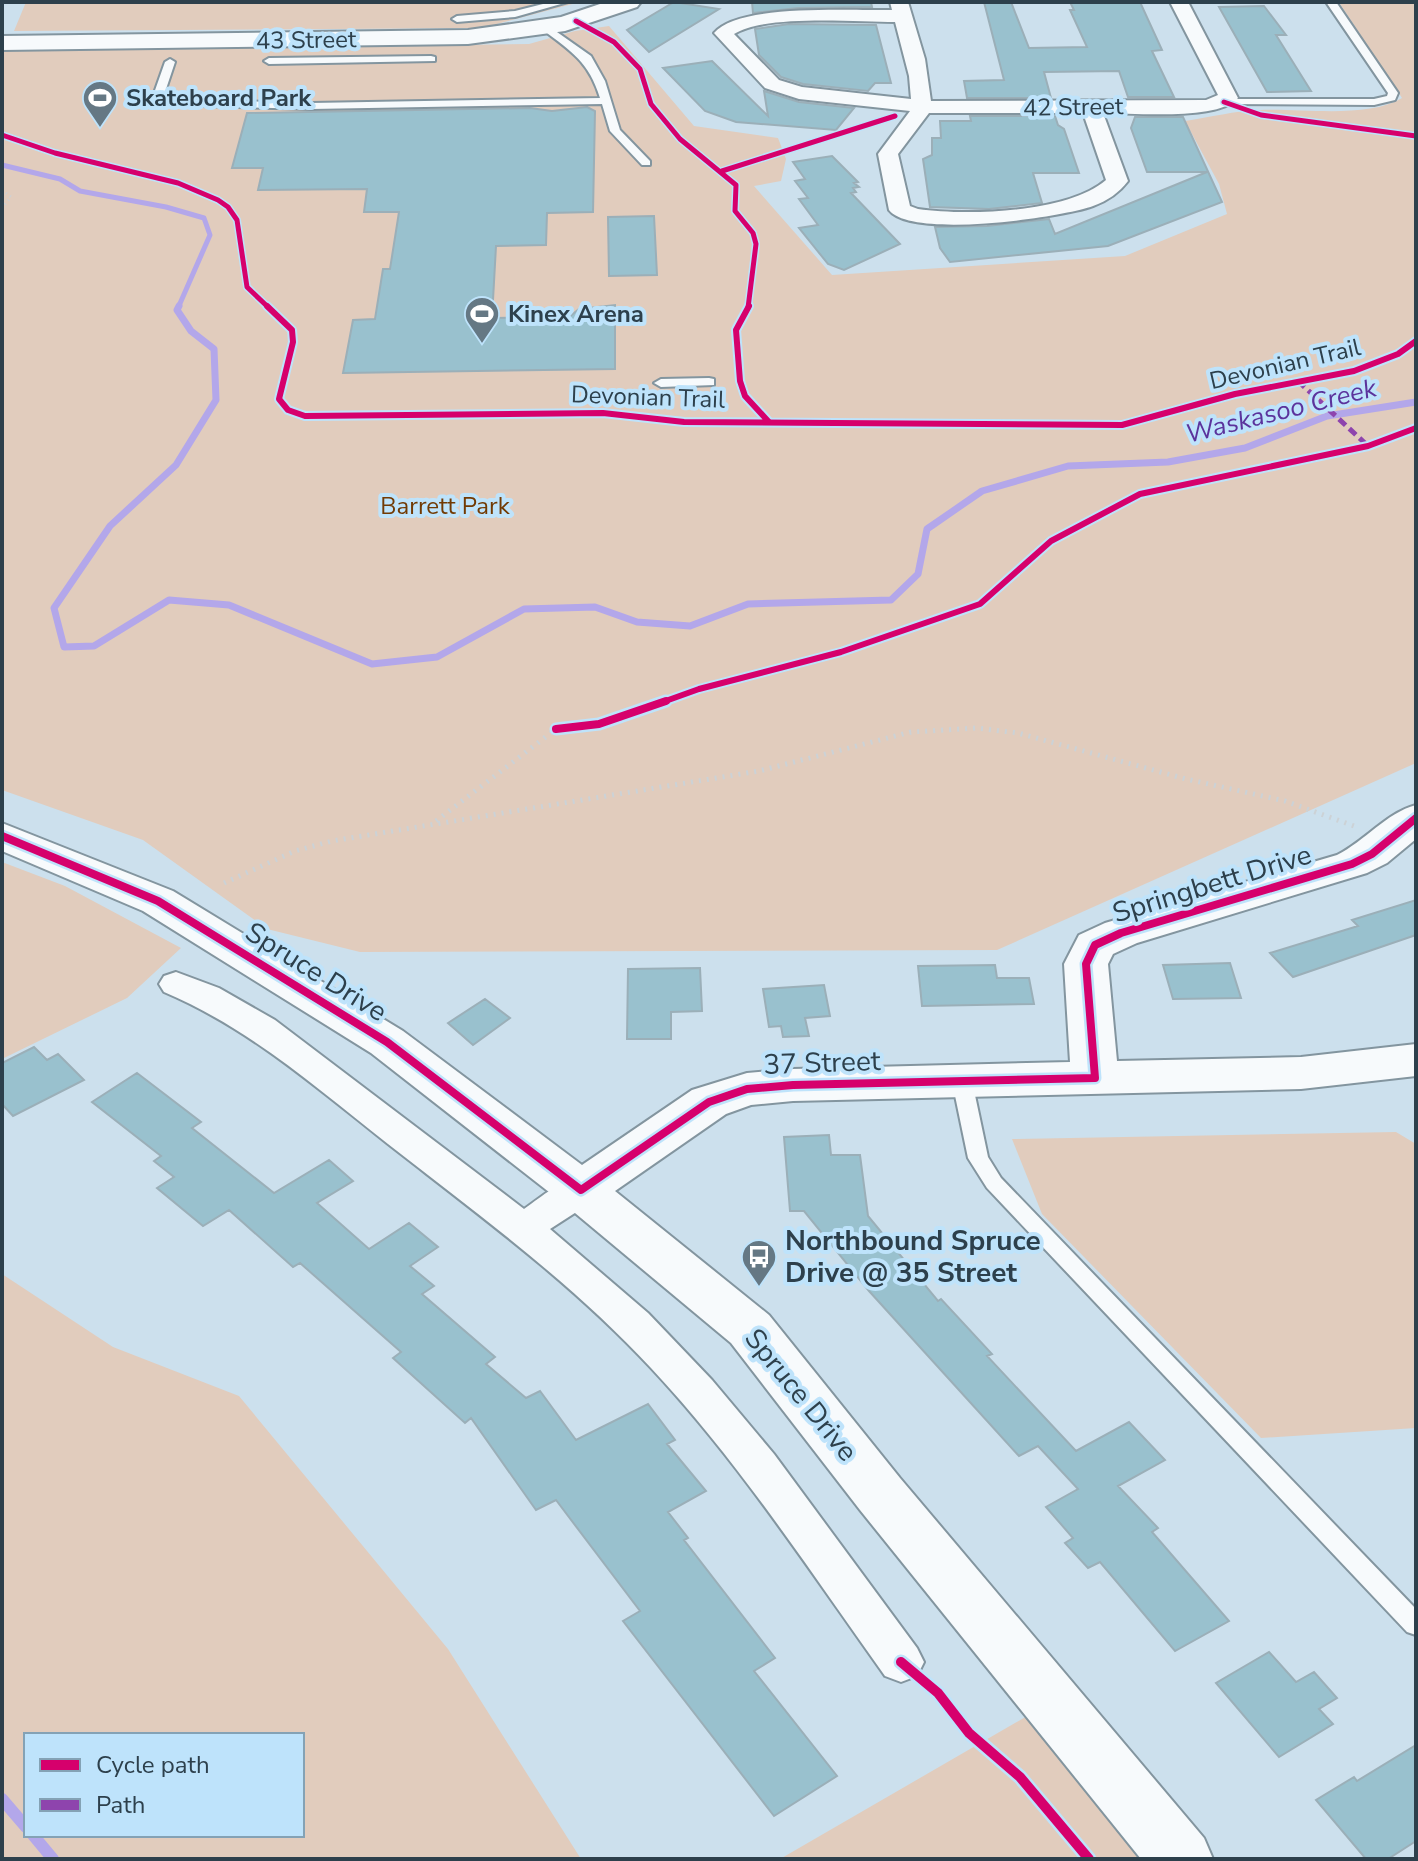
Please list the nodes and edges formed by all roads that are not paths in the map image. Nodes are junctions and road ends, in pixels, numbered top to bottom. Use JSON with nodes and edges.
{"nodes":[{"id":1,"x":563,"y":2,"type":"edge"},
{"id":2,"x":1179,"y":2,"type":"edge"},
{"id":3,"x":1331,"y":2,"type":"edge"},
{"id":4,"x":618,"y":7,"type":"edge"},
{"id":5,"x":901,"y":9,"type":"edge"},
{"id":6,"x":457,"y":19,"type":"dead end"},
{"id":7,"x":547,"y":28,"type":"junction"},
{"id":8,"x":2,"y":43,"type":"edge"},
{"id":9,"x":431,"y":59,"type":"dead end"},
{"id":10,"x":269,"y":61,"type":"dead end"},
{"id":11,"x":170,"y":62,"type":"dead end"},
{"id":12,"x":606,"y":101,"type":"junction"},
{"id":13,"x":1224,"y":102,"type":"junction"},
{"id":14,"x":1091,"y":107,"type":"junction"},
{"id":15,"x":922,"y":108,"type":"junction"},
{"id":16,"x":646,"y":163,"type":"dead end"},
{"id":17,"x":709,"y":382,"type":"dead end"},
{"id":18,"x":661,"y":383,"type":"dead end"},
{"id":19,"x":1403,"y":829,"type":"edge"},
{"id":20,"x":2,"y":836,"type":"edge"},
{"id":21,"x":176,"y":984,"type":"dead end"},
{"id":22,"x":1416,"y":1060,"type":"edge"},
{"id":23,"x":1095,"y":1078,"type":"junction"},
{"id":24,"x":962,"y":1081,"type":"junction"},
{"id":25,"x":581,"y":1190,"type":"junction"},
{"id":26,"x":522,"y":1229,"type":"junction"},
{"id":27,"x":1416,"y":1625,"type":"edge"},
{"id":28,"x":901,"y":1662,"type":"dead end"},
{"id":29,"x":1181,"y":1859,"type":"edge"}],
"edges":[{"from":1,"to":6,"type":"lane"},
{"from":2,"to":13,"type":"street"},
{"from":3,"to":13,"type":"lane"},
{"from":4,"to":7,"type":"street","name":"43 Street"},
{"from":5,"to":15,"type":"street"},
{"from":5,"to":15,"type":"street","name":"42 Street"},
{"from":7,"to":8,"type":"street","name":"43 Street"},
{"from":7,"to":12,"type":"lane"},
{"from":9,"to":10,"type":"lane"},
{"from":11,"to":12,"type":"lane"},
{"from":12,"to":16,"type":"lane"},
{"from":13,"to":14,"type":"street","name":"42 Street"},
{"from":14,"to":15,"type":"street","name":"42 Street"},
{"from":14,"to":15,"type":"street"},
{"from":17,"to":18,"type":"lane"},
{"from":19,"to":23,"type":"street","name":"Springbett Drive"},
{"from":20,"to":25,"type":"street","name":"Spruce Drive"},
{"from":21,"to":26,"type":"street"},
{"from":22,"to":23,"type":"street","name":"37 Street"},
{"from":23,"to":24,"type":"street","name":"37 Street"},
{"from":24,"to":25,"type":"street","name":"37 Street"},
{"from":24,"to":27,"type":"lane"},
{"from":25,"to":26,"type":"street","name":"37 Street"},
{"from":25,"to":29,"type":"street","name":"Spruce Drive"},
{"from":26,"to":28,"type":"street"}]}
